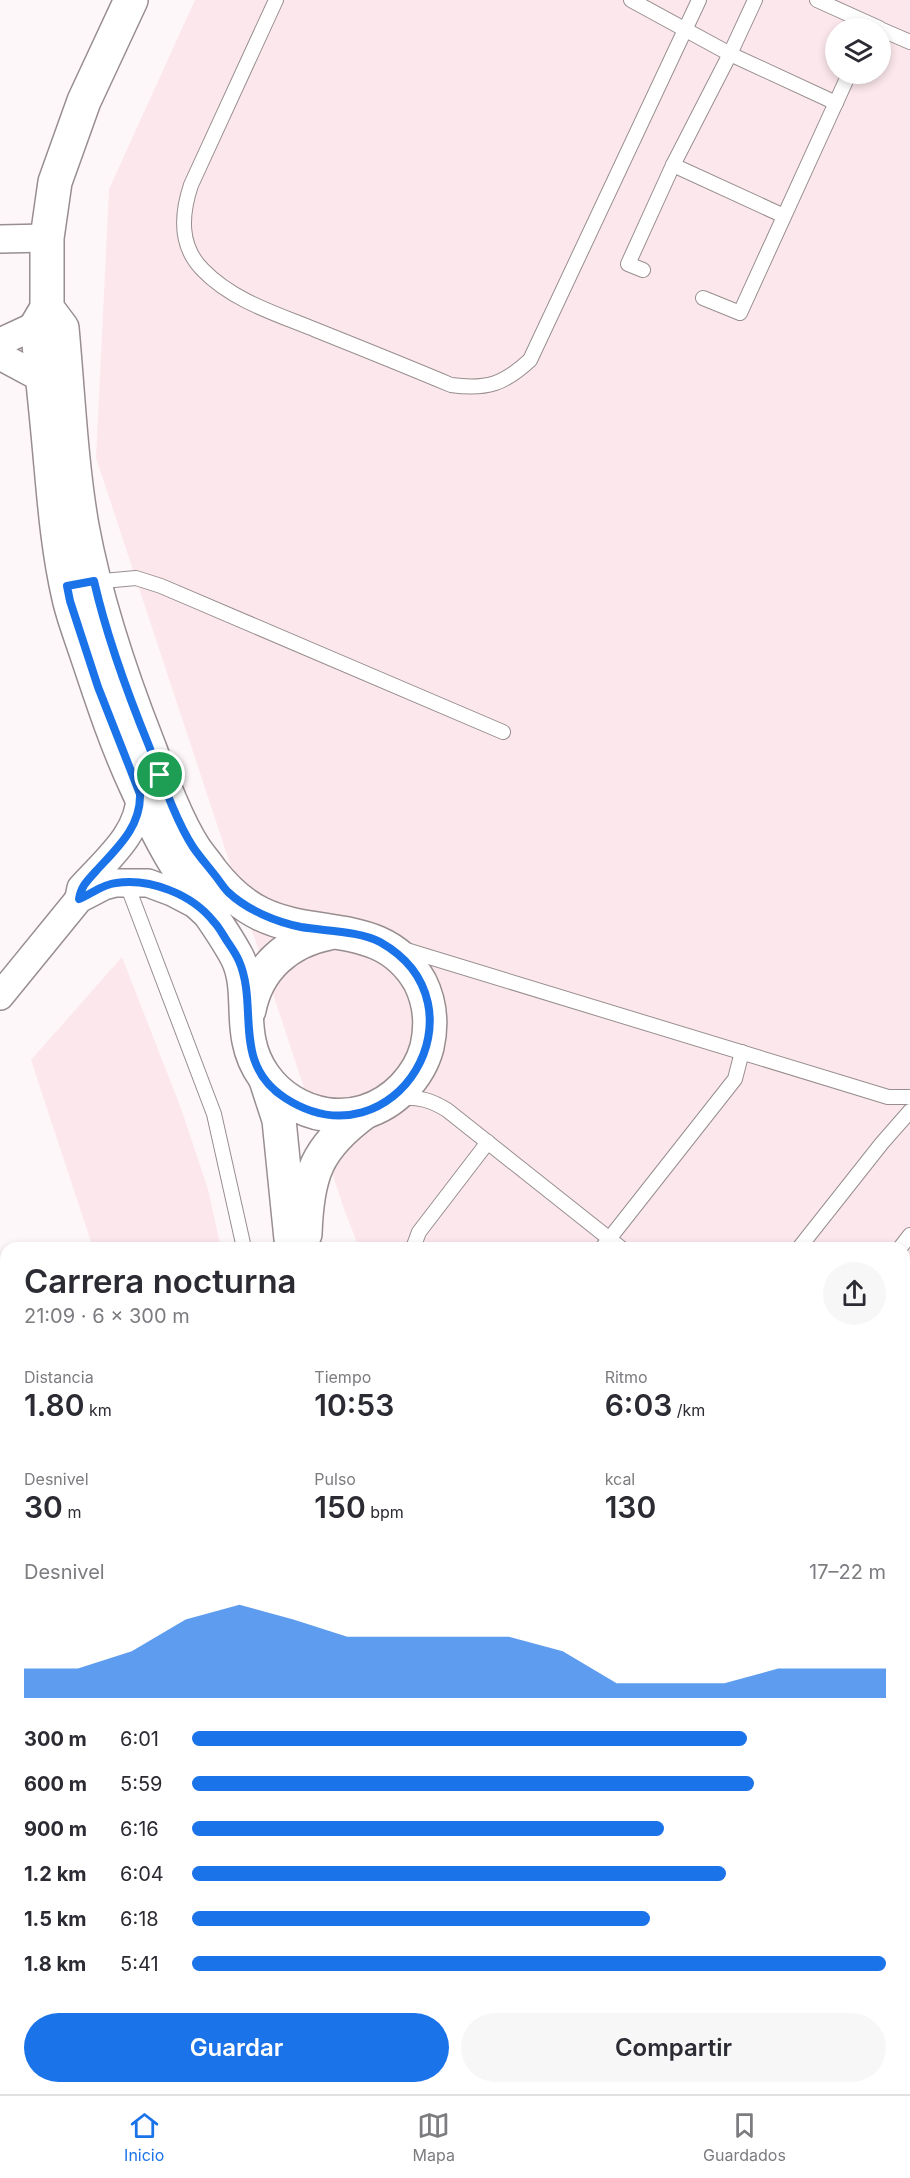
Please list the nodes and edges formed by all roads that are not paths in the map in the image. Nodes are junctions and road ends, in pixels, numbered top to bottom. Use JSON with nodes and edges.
{"nodes":[{"id":1,"x":132,"y":0,"type":"edge"},
{"id":2,"x":276,"y":0,"type":"edge"},
{"id":3,"x":631,"y":0,"type":"edge"},
{"id":4,"x":699,"y":0,"type":"edge"},
{"id":5,"x":755,"y":0,"type":"edge"},
{"id":6,"x":817,"y":0,"type":"edge"},
{"id":7,"x":854,"y":18,"type":"edge"},
{"id":8,"x":685,"y":29,"type":"junction"},
{"id":9,"x":891,"y":34,"type":"edge"},
{"id":10,"x":910,"y":42,"type":"edge"},
{"id":11,"x":730,"y":54,"type":"junction"},
{"id":12,"x":845,"y":84,"type":"edge"},
{"id":13,"x":836,"y":103,"type":"junction"},
{"id":14,"x":673,"y":165,"type":"junction"},
{"id":15,"x":784,"y":216,"type":"junction"},
{"id":16,"x":47,"y":238,"type":"junction"},
{"id":17,"x":0,"y":239,"type":"edge"},
{"id":18,"x":643,"y":270,"type":"dead end"},
{"id":19,"x":704,"y":298,"type":"dead end"},
{"id":20,"x":42,"y":316,"type":"junction"},
{"id":21,"x":0,"y":342,"type":"edge"},
{"id":22,"x":0,"y":357,"type":"edge"},
{"id":23,"x":43,"y":379,"type":"junction"},
{"id":24,"x":81,"y":584,"type":"junction"},
{"id":25,"x":503,"y":732,"type":"dead end"},
{"id":26,"x":140,"y":794,"type":"junction"},
{"id":27,"x":126,"y":882,"type":"junction"},
{"id":28,"x":79,"y":899,"type":"junction"},
{"id":29,"x":214,"y":921,"type":"junction"},
{"id":30,"x":335,"y":932,"type":"junction"},
{"id":31,"x":377,"y":941,"type":"junction"},
{"id":32,"x":0,"y":996,"type":"edge"},
{"id":33,"x":247,"y":1018,"type":"junction"},
{"id":34,"x":742,"y":1052,"type":"junction"},
{"id":35,"x":266,"y":1080,"type":"junction"},
{"id":36,"x":910,"y":1097,"type":"edge"},
{"id":37,"x":375,"y":1107,"type":"junction"},
{"id":38,"x":910,"y":1112,"type":"edge"},
{"id":39,"x":488,"y":1142,"type":"junction"},
{"id":40,"x":243,"y":1242,"type":"edge"},
{"id":41,"x":292,"y":1242,"type":"edge"},
{"id":42,"x":303,"y":1242,"type":"edge"},
{"id":43,"x":415,"y":1242,"type":"edge"},
{"id":44,"x":604,"y":1242,"type":"edge"},
{"id":45,"x":606,"y":1242,"type":"edge"},
{"id":46,"x":804,"y":1242,"type":"edge"}],
"edges":[{"from":1,"to":16,"type":"street"},
{"from":2,"to":8,"type":"lane"},
{"from":3,"to":8,"type":"lane"},
{"from":4,"to":8,"type":"lane"},
{"from":5,"to":11,"type":"lane"},
{"from":6,"to":7,"type":"lane"},
{"from":8,"to":11,"type":"lane"},
{"from":9,"to":10,"type":"lane"},
{"from":11,"to":13,"type":"lane"},
{"from":11,"to":14,"type":"lane"},
{"from":12,"to":13,"type":"lane"},
{"from":13,"to":15,"type":"lane"},
{"from":14,"to":15,"type":"lane"},
{"from":14,"to":18,"type":"lane"},
{"from":15,"to":19,"type":"lane"},
{"from":16,"to":17,"type":"street"},
{"from":16,"to":20,"type":"street"},
{"from":20,"to":21,"type":"street"},
{"from":20,"to":23,"type":"street"},
{"from":20,"to":24,"type":"street"},
{"from":22,"to":23,"type":"street"},
{"from":23,"to":24,"type":"street"},
{"from":24,"to":25,"type":"lane"},
{"from":24,"to":26,"type":"street"},
{"from":24,"to":30,"type":"street"},
{"from":26,"to":28,"type":"street"},
{"from":26,"to":29,"type":"street"},
{"from":27,"to":28,"type":"street"},
{"from":27,"to":29,"type":"street"},
{"from":27,"to":40,"type":"lane"},
{"from":28,"to":32,"type":"street"},
{"from":29,"to":33,"type":"street"},
{"from":30,"to":31,"type":"street"},
{"from":30,"to":33,"type":"street"},
{"from":31,"to":34,"type":"lane"},
{"from":31,"to":37,"type":"street"},
{"from":33,"to":35,"type":"street"},
{"from":34,"to":36,"type":"lane"},
{"from":34,"to":45,"type":"lane"},
{"from":35,"to":37,"type":"street"},
{"from":35,"to":41,"type":"street"},
{"from":37,"to":39,"type":"lane"},
{"from":37,"to":42,"type":"street"},
{"from":38,"to":46,"type":"lane"},
{"from":39,"to":43,"type":"lane"},
{"from":39,"to":44,"type":"lane"}]}
